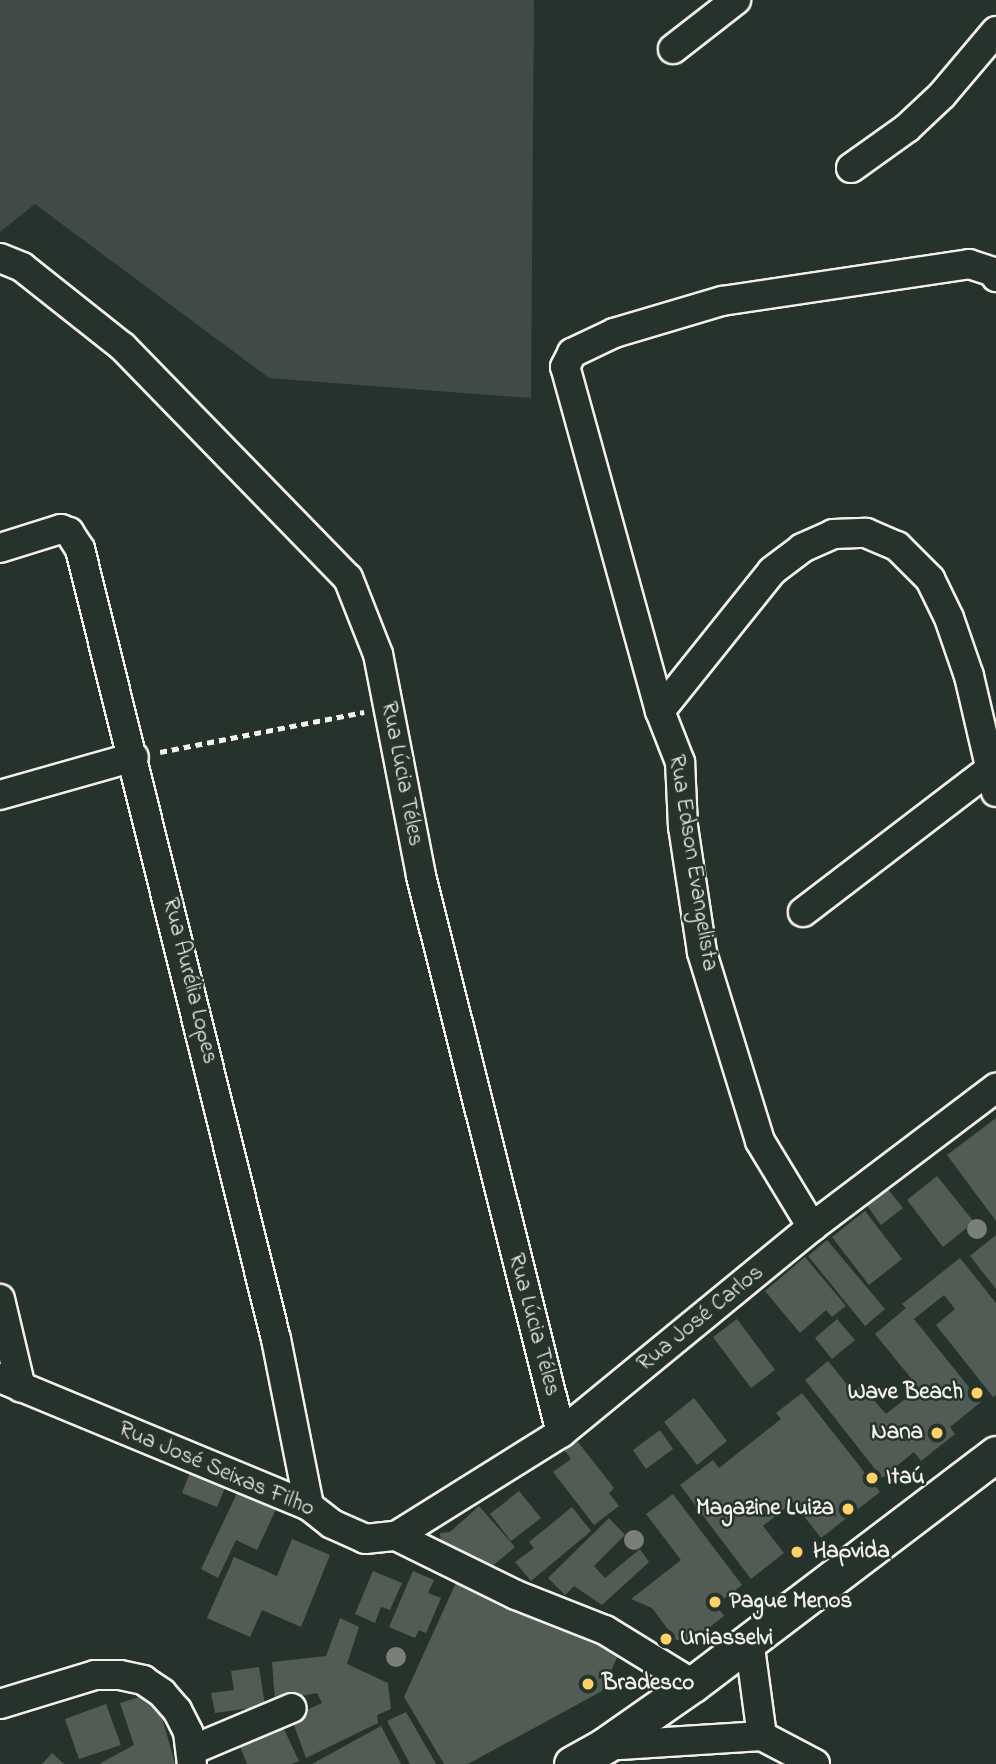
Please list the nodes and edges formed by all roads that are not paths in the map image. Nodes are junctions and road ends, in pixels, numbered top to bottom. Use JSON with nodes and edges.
{"nodes":[{"id":1,"x":736,"y":0,"type":"edge"},
{"id":2,"x":996,"y":31,"type":"edge"},
{"id":3,"x":673,"y":49,"type":"dead end"},
{"id":4,"x":851,"y":168,"type":"dead end"},
{"id":5,"x":0,"y":258,"type":"edge"},
{"id":6,"x":994,"y":275,"type":"edge"},
{"id":7,"x":0,"y":548,"type":"edge"},
{"id":8,"x":660,"y":711,"type":"junction"},
{"id":9,"x":134,"y":758,"type":"junction"},
{"id":10,"x":993,"y":780,"type":"edge"},
{"id":11,"x":0,"y":795,"type":"edge"},
{"id":12,"x":803,"y":912,"type":"dead end"},
{"id":13,"x":996,"y":1088,"type":"edge"},
{"id":14,"x":812,"y":1227,"type":"junction"},
{"id":15,"x":0,"y":1299,"type":"edge"},
{"id":16,"x":10,"y":1383,"type":"edge"},
{"id":17,"x":561,"y":1433,"type":"junction"},
{"id":18,"x":996,"y":1454,"type":"edge"},
{"id":19,"x":309,"y":1506,"type":"junction"},
{"id":20,"x":396,"y":1536,"type":"junction"},
{"id":21,"x":749,"y":1640,"type":"junction"},
{"id":22,"x":693,"y":1684,"type":"junction"},
{"id":23,"x":0,"y":1704,"type":"edge"},
{"id":24,"x":292,"y":1708,"type":"dead end"},
{"id":25,"x":762,"y":1736,"type":"junction"},
{"id":26,"x":604,"y":1746,"type":"junction"},
{"id":27,"x":192,"y":1757,"type":"edge"},
{"id":28,"x":572,"y":1764,"type":"edge"},
{"id":29,"x":815,"y":1764,"type":"edge"}],
"edges":[{"from":1,"to":3,"type":"street"},
{"from":2,"to":4,"type":"street"},
{"from":5,"to":17,"type":"street","name":"Rua Lúcia Téles"},
{"from":6,"to":8,"type":"street","name":"Rua Edson Evangelista"},
{"from":7,"to":9,"type":"street","name":"Rua Aurélia Lopes"},
{"from":8,"to":10,"type":"street"},
{"from":8,"to":14,"type":"street","name":"Rua Edson Evangelista"},
{"from":9,"to":11,"type":"street"},
{"from":9,"to":19,"type":"street","name":"Rua Aurélia Lopes"},
{"from":10,"to":12,"type":"street"},
{"from":13,"to":14,"type":"street","name":"Rua José Carlos"},
{"from":14,"to":17,"type":"street","name":"Rua José Carlos"},
{"from":15,"to":16,"type":"street"},
{"from":16,"to":19,"type":"street","name":"Rua José Seixas Filho"},
{"from":17,"to":20,"type":"street","name":"Rua José Carlos"},
{"from":18,"to":21,"type":"main road"},
{"from":19,"to":20,"type":"street","name":"Rua José Seixas Filho"},
{"from":20,"to":22,"type":"street","name":"Rua José Seixas Filho"},
{"from":21,"to":22,"type":"main road"},
{"from":21,"to":25,"type":"street"},
{"from":22,"to":26,"type":"main road"},
{"from":23,"to":27,"type":"street"},
{"from":24,"to":27,"type":"street"},
{"from":25,"to":26,"type":"street"},
{"from":25,"to":29,"type":"street"},
{"from":26,"to":28,"type":"main road"}]}
